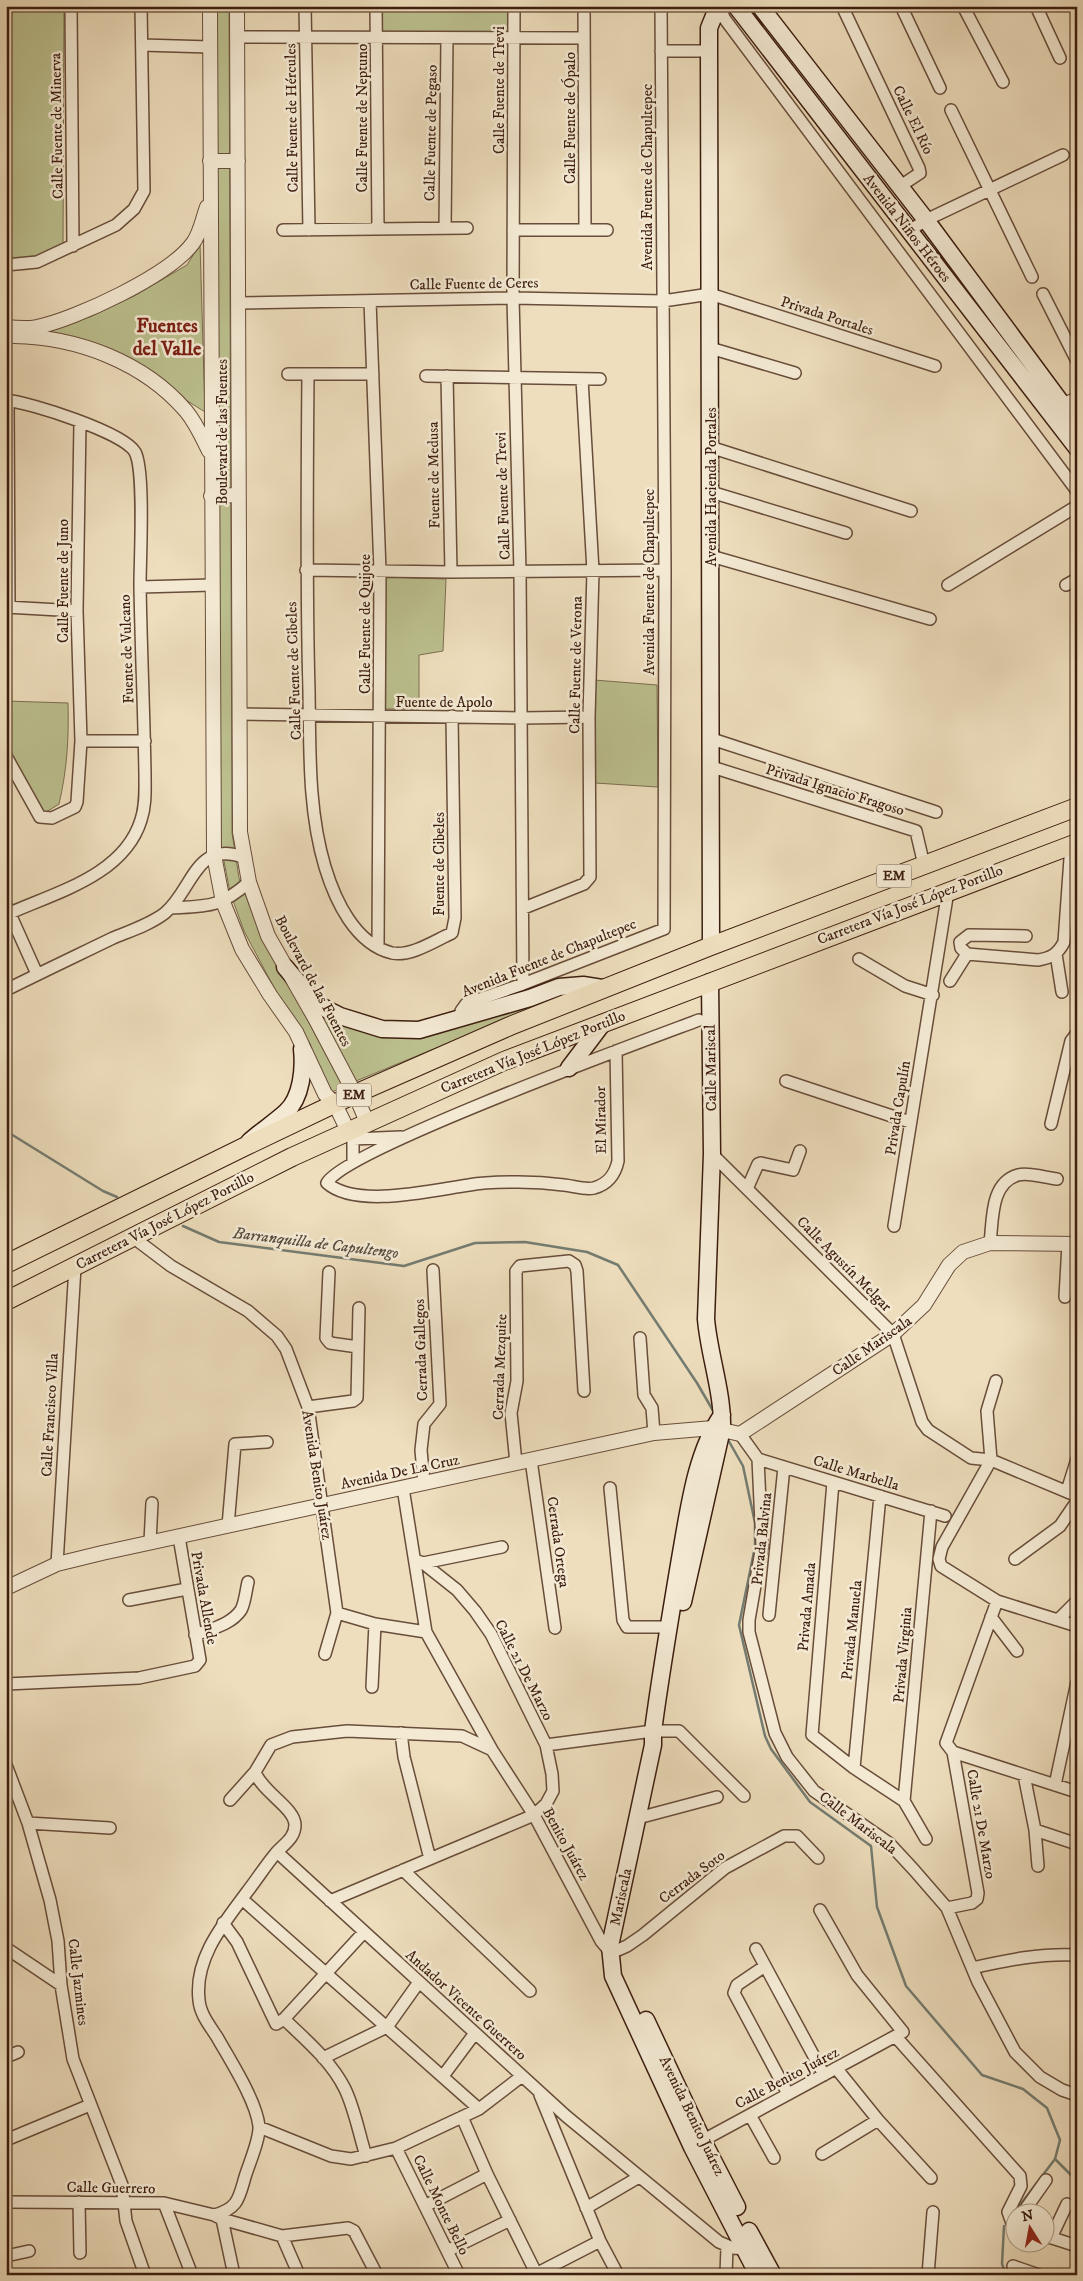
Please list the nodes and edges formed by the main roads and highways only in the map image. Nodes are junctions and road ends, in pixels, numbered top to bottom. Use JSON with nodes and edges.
{"nodes":[{"id":1,"x":760,"y":6,"type":"edge"},
{"id":2,"x":730,"y":9,"type":"edge"},
{"id":3,"x":1067,"y":414,"type":"edge"},
{"id":4,"x":1077,"y":448,"type":"edge"},
{"id":5,"x":1077,"y":807,"type":"edge"},
{"id":6,"x":1074,"y":844,"type":"edge"},
{"id":7,"x":711,"y":946,"type":"junction"},
{"id":8,"x":285,"y":967,"type":"road end"},
{"id":9,"x":710,"y":982,"type":"junction"},
{"id":10,"x":602,"y":988,"type":"junction"},
{"id":11,"x":603,"y":1023,"type":"junction"},
{"id":12,"x":302,"y":1049,"type":"road end"},
{"id":13,"x":569,"y":1068,"type":"road end"},
{"id":14,"x":246,"y":1146,"type":"junction"},
{"id":15,"x":6,"y":1264,"type":"edge"},
{"id":16,"x":6,"y":1301,"type":"edge"},
{"id":17,"x":719,"y":1425,"type":"junction"},
{"id":18,"x":655,"y":1736,"type":"junction"},
{"id":19,"x":611,"y":1955,"type":"junction"},
{"id":20,"x":613,"y":1976,"type":"joint"},
{"id":21,"x":698,"y":2144,"type":"junction"},
{"id":22,"x":758,"y":2275,"type":"edge"},
{"id":23,"x":773,"y":2275,"type":"edge"}],
"edges":[{"from":1,"to":3,"type":"main road","name":"Avenida Niños Héroes"},
{"from":2,"to":3,"type":"main road","name":"Avenida Niños Héroes"},
{"from":2,"to":7,"type":"main road","name":"Avenida Hacienda Portales"},
{"from":3,"to":4,"type":"main road","name":"Avenida Niños Héroes"},
{"from":5,"to":7,"type":"main road","name":"Carretera Vía José López Portillo","number":"EM"},
{"from":6,"to":9,"type":"main road","name":"Carretera Vía José López Portillo","number":"EM"},
{"from":7,"to":10,"type":"main road","name":"Carretera Vía José López Portillo","number":"EM"},
{"from":8,"to":10,"type":"main road"},
{"from":9,"to":11,"type":"main road","name":"Carretera Vía José López Portillo","number":"EM"},
{"from":9,"to":17,"type":"main road","name":"Calle Mariscal"},
{"from":10,"to":14,"type":"main road","name":"Carretera Vía José López Portillo","number":"EM"},
{"from":11,"to":13,"type":"main road"},
{"from":11,"to":16,"type":"main road","name":"Carretera Vía José López Portillo","number":"EM"},
{"from":12,"to":14,"type":"main road"},
{"from":14,"to":15,"type":"main road","name":"Carretera Vía José López Portillo","number":"EM"},
{"from":17,"to":18,"type":"main road"},
{"from":17,"to":18,"type":"main road"},
{"from":18,"to":19,"type":"main road","name":"Mariscala"},
{"from":19,"to":20,"type":"main road","name":"Mariscala"},
{"from":19,"to":21,"type":"main road","name":"Avenida Benito Juárez"},
{"from":20,"to":21,"type":"main road","name":"Avenida Benito Juárez"},
{"from":21,"to":22,"type":"main road","name":"Avenida Benito Juárez"},
{"from":21,"to":23,"type":"main road","name":"Avenida Benito Juárez"}]}
